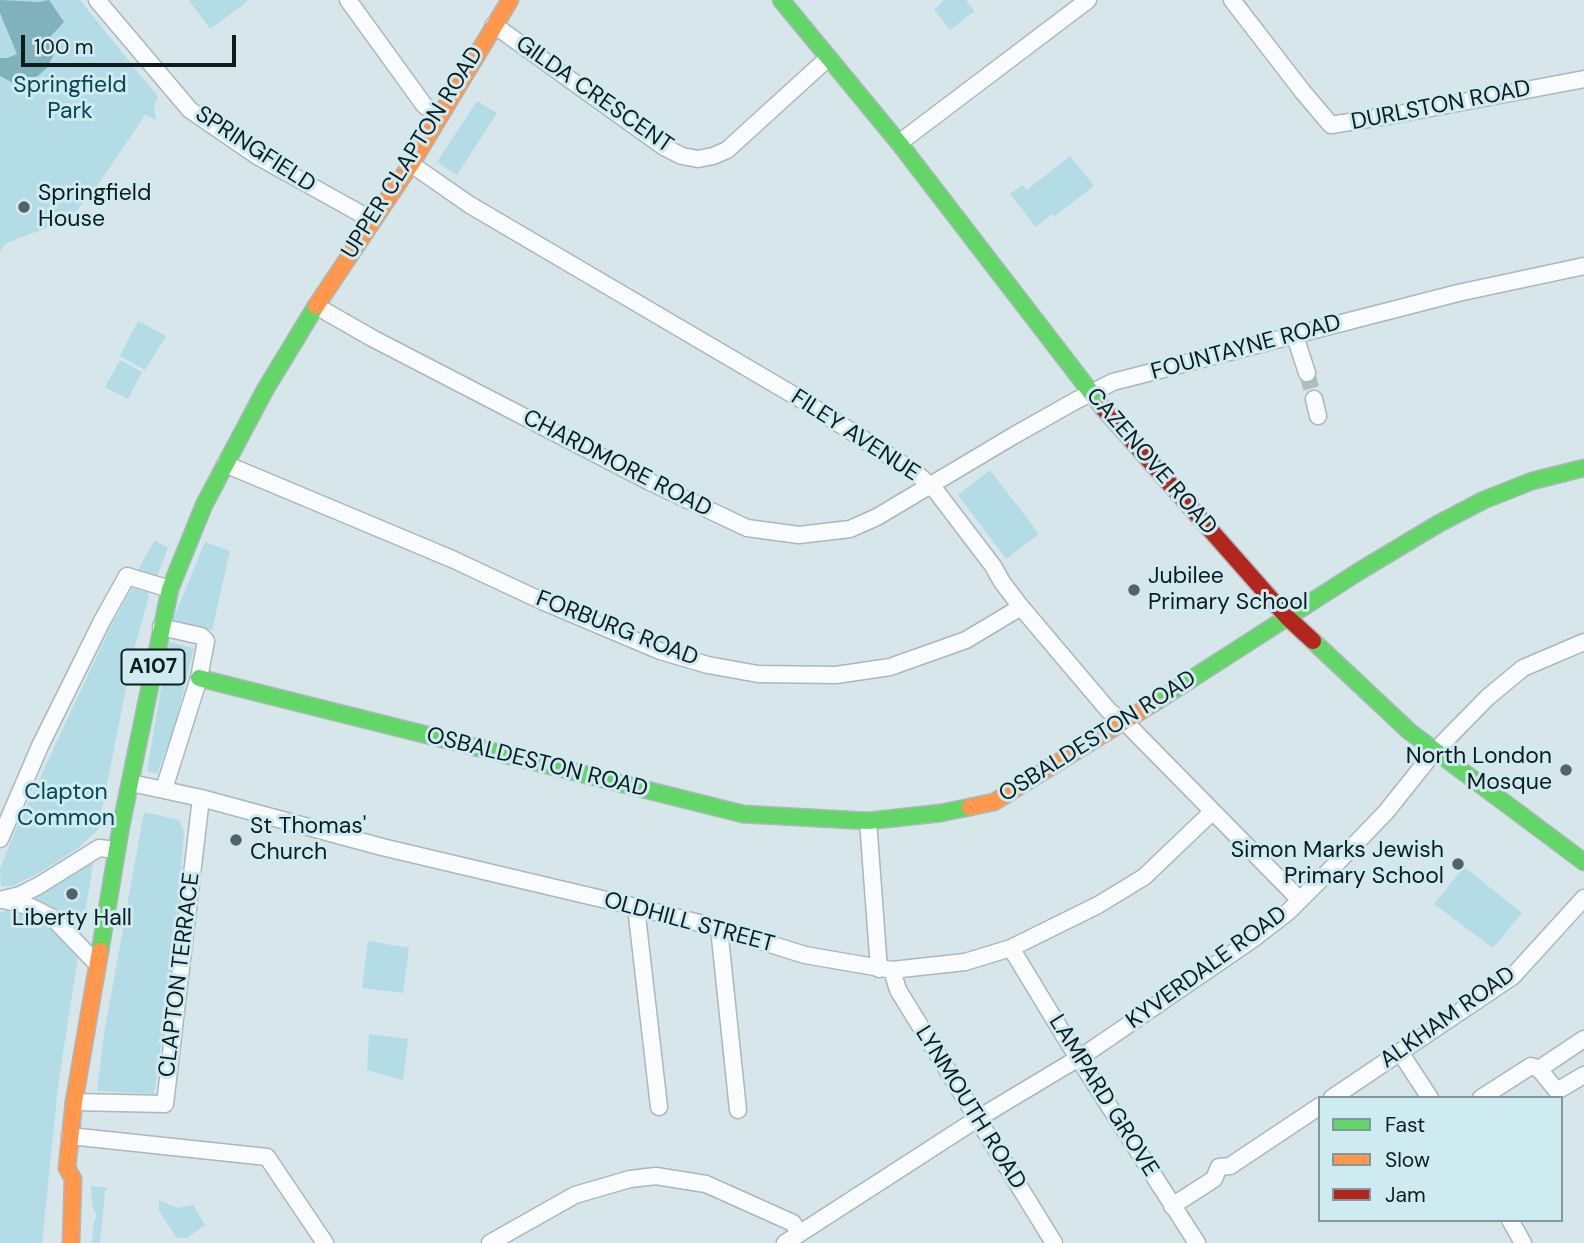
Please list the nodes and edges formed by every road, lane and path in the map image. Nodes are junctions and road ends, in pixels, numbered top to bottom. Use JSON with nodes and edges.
{"nodes":[{"id":1,"x":97,"y":0,"type":"edge"},
{"id":2,"x":348,"y":0,"type":"edge"},
{"id":3,"x":510,"y":0,"type":"edge"},
{"id":4,"x":781,"y":0,"type":"edge"},
{"id":5,"x":1088,"y":0,"type":"edge"},
{"id":6,"x":1232,"y":0,"type":"edge"},
{"id":7,"x":494,"y":25,"type":"junction"},
{"id":8,"x":827,"y":59,"type":"junction"},
{"id":9,"x":1584,"y":79,"type":"edge"},
{"id":10,"x":439,"y":117,"type":"junction"},
{"id":11,"x":899,"y":143,"type":"junction"},
{"id":12,"x":411,"y":164,"type":"junction"},
{"id":13,"x":372,"y":220,"type":"junction"},
{"id":14,"x":1584,"y":266,"type":"edge"},
{"id":15,"x":316,"y":306,"type":"junction"},
{"id":16,"x":1295,"y":336,"type":"junction"},
{"id":17,"x":1307,"y":373,"type":"tunnel mouth"},
{"id":18,"x":1091,"y":393,"type":"junction"},
{"id":19,"x":1314,"y":399,"type":"tunnel mouth"},
{"id":20,"x":1318,"y":416,"type":"dead end"},
{"id":21,"x":225,"y":464,"type":"junction"},
{"id":22,"x":1584,"y":468,"type":"edge"},
{"id":23,"x":930,"y":486,"type":"junction"},
{"id":24,"x":170,"y":589,"type":"junction"},
{"id":25,"x":1021,"y":607,"type":"junction"},
{"id":26,"x":1287,"y":617,"type":"junction"},
{"id":27,"x":161,"y":627,"type":"junction"},
{"id":28,"x":1584,"y":642,"type":"edge"},
{"id":29,"x":199,"y":678,"type":"junction"},
{"id":30,"x":1125,"y":722,"type":"junction"},
{"id":31,"x":1434,"y":752,"type":"junction"},
{"id":32,"x":131,"y":783,"type":"junction"},
{"id":33,"x":164,"y":789,"type":"junction"},
{"id":34,"x":201,"y":798,"type":"junction"},
{"id":35,"x":1212,"y":812,"type":"junction"},
{"id":36,"x":868,"y":821,"type":"junction"},
{"id":37,"x":0,"y":839,"type":"edge"},
{"id":38,"x":117,"y":850,"type":"junction"},
{"id":39,"x":1584,"y":862,"type":"edge"},
{"id":40,"x":1584,"y":898,"type":"edge"},
{"id":41,"x":1,"y":900,"type":"edge"},
{"id":42,"x":1300,"y":900,"type":"junction"},
{"id":43,"x":636,"y":906,"type":"junction"},
{"id":44,"x":719,"y":928,"type":"junction"},
{"id":45,"x":1011,"y":948,"type":"junction"},
{"id":46,"x":97,"y":964,"type":"junction"},
{"id":47,"x":886,"y":970,"type":"junction"},
{"id":48,"x":1584,"y":1039,"type":"edge"},
{"id":49,"x":1400,"y":1052,"type":"junction"},
{"id":50,"x":1078,"y":1058,"type":"junction"},
{"id":51,"x":1539,"y":1069,"type":"junction"},
{"id":52,"x":1584,"y":1074,"type":"edge"},
{"id":53,"x":1335,"y":1096,"type":"edge"},
{"id":54,"x":1429,"y":1096,"type":"edge"},
{"id":55,"x":1484,"y":1096,"type":"edge"},
{"id":56,"x":74,"y":1102,"type":"junction"},
{"id":57,"x":659,"y":1107,"type":"dead end"},
{"id":58,"x":1318,"y":1107,"type":"edge"},
{"id":59,"x":738,"y":1110,"type":"dead end"},
{"id":60,"x":977,"y":1119,"type":"junction"},
{"id":61,"x":70,"y":1136,"type":"junction"},
{"id":62,"x":67,"y":1168,"type":"junction"},
{"id":63,"x":56,"y":1203,"type":"dead end"},
{"id":64,"x":1172,"y":1206,"type":"junction"},
{"id":65,"x":1511,"y":1222,"type":"edge"},
{"id":66,"x":799,"y":1234,"type":"junction"},
{"id":67,"x":71,"y":1243,"type":"edge"},
{"id":68,"x":325,"y":1243,"type":"edge"},
{"id":69,"x":491,"y":1243,"type":"edge"},
{"id":70,"x":785,"y":1243,"type":"edge"},
{"id":71,"x":1054,"y":1243,"type":"edge"},
{"id":72,"x":1197,"y":1243,"type":"edge"},
{"id":73,"x":1523,"y":1243,"type":"edge"}],
"edges":[{"from":1,"to":13,"type":"street","name":"SPRINGFIELD"},
{"from":2,"to":10,"type":"street"},
{"from":3,"to":7,"type":"main road","name":"UPPER CLAPTON ROAD","number":"A107"},
{"from":4,"to":8,"type":"main road","name":"CAZENOVE ROAD"},
{"from":5,"to":11,"type":"street"},
{"from":6,"to":9,"type":"street","name":"DURLSTON ROAD"},
{"from":7,"to":8,"type":"street","name":"GILDA CRESCENT"},
{"from":7,"to":10,"type":"main road","name":"UPPER CLAPTON ROAD","number":"A107"},
{"from":8,"to":11,"type":"main road","name":"CAZENOVE ROAD"},
{"from":10,"to":12,"type":"main road","name":"UPPER CLAPTON ROAD","number":"A107"},
{"from":11,"to":18,"type":"main road","name":"CAZENOVE ROAD"},
{"from":12,"to":13,"type":"main road","name":"UPPER CLAPTON ROAD","number":"A107"},
{"from":12,"to":23,"type":"street","name":"FILEY AVENUE"},
{"from":13,"to":15,"type":"main road","name":"UPPER CLAPTON ROAD","number":"A107"},
{"from":14,"to":16,"type":"street","name":"FOUNTAYNE ROAD"},
{"from":15,"to":21,"type":"main road","number":"A107"},
{"from":15,"to":23,"type":"street","name":"CHARDMORE ROAD"},
{"from":16,"to":17,"type":"street"},
{"from":16,"to":18,"type":"street","name":"FOUNTAYNE ROAD"},
{"from":18,"to":23,"type":"street","name":"FOUNTAYNE ROAD"},
{"from":18,"to":26,"type":"main road","name":"CAZENOVE ROAD"},
{"from":19,"to":20,"type":"street"},
{"from":21,"to":24,"type":"main road","number":"A107"},
{"from":21,"to":25,"type":"street","name":"FORBURG ROAD"},
{"from":22,"to":26,"type":"main road","name":"OSBALDESTON ROAD"},
{"from":23,"to":25,"type":"street","name":"FILEY AVENUE"},
{"from":24,"to":27,"type":"main road","number":"A107"},
{"from":24,"to":37,"type":"street"},
{"from":25,"to":30,"type":"street","name":"FILEY AVENUE"},
{"from":26,"to":30,"type":"main road","name":"OSBALDESTON ROAD"},
{"from":26,"to":31,"type":"main road","name":"CAZENOVE ROAD"},
{"from":27,"to":29,"type":"street"},
{"from":27,"to":32,"type":"main road","number":"A107"},
{"from":28,"to":31,"type":"street","name":"KYVERDALE ROAD"},
{"from":29,"to":33,"type":"street"},
{"from":29,"to":36,"type":"main road","name":"OSBALDESTON ROAD"},
{"from":30,"to":35,"type":"street","name":"FILEY AVENUE"},
{"from":30,"to":36,"type":"main road","name":"OSBALDESTON ROAD"},
{"from":31,"to":39,"type":"main road","name":"CAZENOVE ROAD"},
{"from":31,"to":42,"type":"street","name":"KYVERDALE ROAD"},
{"from":32,"to":33,"type":"street","name":"OLDHILL STREET"},
{"from":32,"to":38,"type":"main road","number":"A107"},
{"from":33,"to":34,"type":"street","name":"OLDHILL STREET"},
{"from":34,"to":43,"type":"street","name":"OLDHILL STREET"},
{"from":34,"to":56,"type":"street","name":"CLAPTON TERRACE"},
{"from":35,"to":42,"type":"street","name":"FILEY AVENUE"},
{"from":35,"to":45,"type":"street","name":"OLDHILL STREET"},
{"from":36,"to":47,"type":"street","name":"LYNMOUTH ROAD"},
{"from":38,"to":41,"type":"street"},
{"from":38,"to":46,"type":"main road","number":"A107"},
{"from":40,"to":49,"type":"street","name":"ALKHAM ROAD"},
{"from":41,"to":46,"type":"street"},
{"from":42,"to":50,"type":"street","name":"KYVERDALE ROAD"},
{"from":43,"to":44,"type":"street","name":"OLDHILL STREET"},
{"from":43,"to":57,"type":"street"},
{"from":44,"to":47,"type":"street","name":"OLDHILL STREET"},
{"from":44,"to":59,"type":"street"},
{"from":45,"to":47,"type":"street","name":"OLDHILL STREET"},
{"from":45,"to":50,"type":"street","name":"LAMPARD GROVE"},
{"from":46,"to":56,"type":"main road","number":"A107"},
{"from":47,"to":60,"type":"street","name":"LYNMOUTH ROAD"},
{"from":48,"to":51,"type":"street"},
{"from":49,"to":53,"type":"street","name":"ALKHAM ROAD"},
{"from":49,"to":54,"type":"street"},
{"from":50,"to":60,"type":"street","name":"KYVERDALE ROAD"},
{"from":50,"to":64,"type":"street","name":"LAMPARD GROVE"},
{"from":51,"to":52,"type":"street"},
{"from":51,"to":55,"type":"street"},
{"from":56,"to":61,"type":"main road","number":"A107"},
{"from":58,"to":64,"type":"street"},
{"from":60,"to":66,"type":"street","name":"KYVERDALE ROAD"},
{"from":60,"to":71,"type":"street","name":"LYNMOUTH ROAD"},
{"from":61,"to":62,"type":"main road","number":"A107"},
{"from":61,"to":68,"type":"street"},
{"from":62,"to":63,"type":"main road","number":"A107"},
{"from":62,"to":67,"type":"main road","number":"A107"},
{"from":64,"to":72,"type":"street","name":"LAMPARD GROVE"},
{"from":65,"to":73,"type":"street"},
{"from":66,"to":69,"type":"street"},
{"from":66,"to":70,"type":"street","name":"KYVERDALE ROAD"}]}
